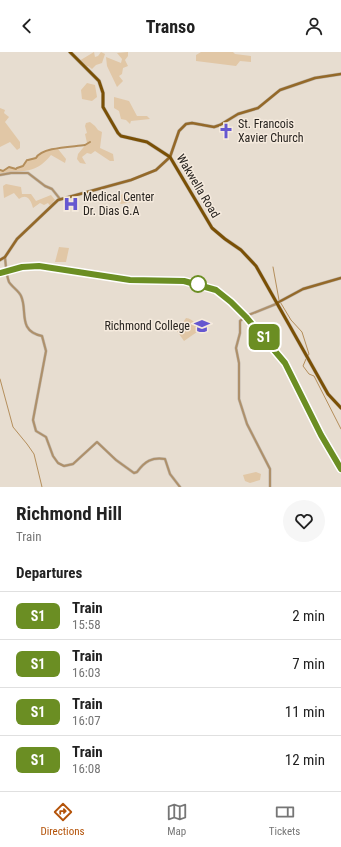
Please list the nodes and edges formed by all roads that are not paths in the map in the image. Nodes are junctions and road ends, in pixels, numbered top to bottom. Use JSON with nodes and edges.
{"nodes":[{"id":1,"x":70,"y":52,"type":"edge"},
{"id":2,"x":341,"y":74,"type":"edge"},
{"id":3,"x":171,"y":158,"type":"junction"},
{"id":4,"x":0,"y":176,"type":"edge"},
{"id":5,"x":61,"y":199,"type":"junction"},
{"id":6,"x":5,"y":258,"type":"junction"},
{"id":7,"x":0,"y":260,"type":"edge"},
{"id":8,"x":341,"y":278,"type":"edge"},
{"id":9,"x":276,"y":304,"type":"junction"},
{"id":10,"x":341,"y":408,"type":"edge"},
{"id":11,"x":180,"y":487,"type":"edge"},
{"id":12,"x":270,"y":487,"type":"edge"}],
"edges":[{"from":1,"to":3,"type":"main road","name":"Wakwella Road"},
{"from":2,"to":3,"type":"main road"},
{"from":3,"to":5,"type":"main road"},
{"from":3,"to":9,"type":"main road","name":"Wakwella Road"},
{"from":4,"to":5,"type":"street"},
{"from":5,"to":6,"type":"main road"},
{"from":6,"to":7,"type":"main road"},
{"from":6,"to":11,"type":"street"},
{"from":8,"to":9,"type":"main road"},
{"from":9,"to":10,"type":"main road","name":"Wakwella Road"},
{"from":9,"to":12,"type":"street"}]}
